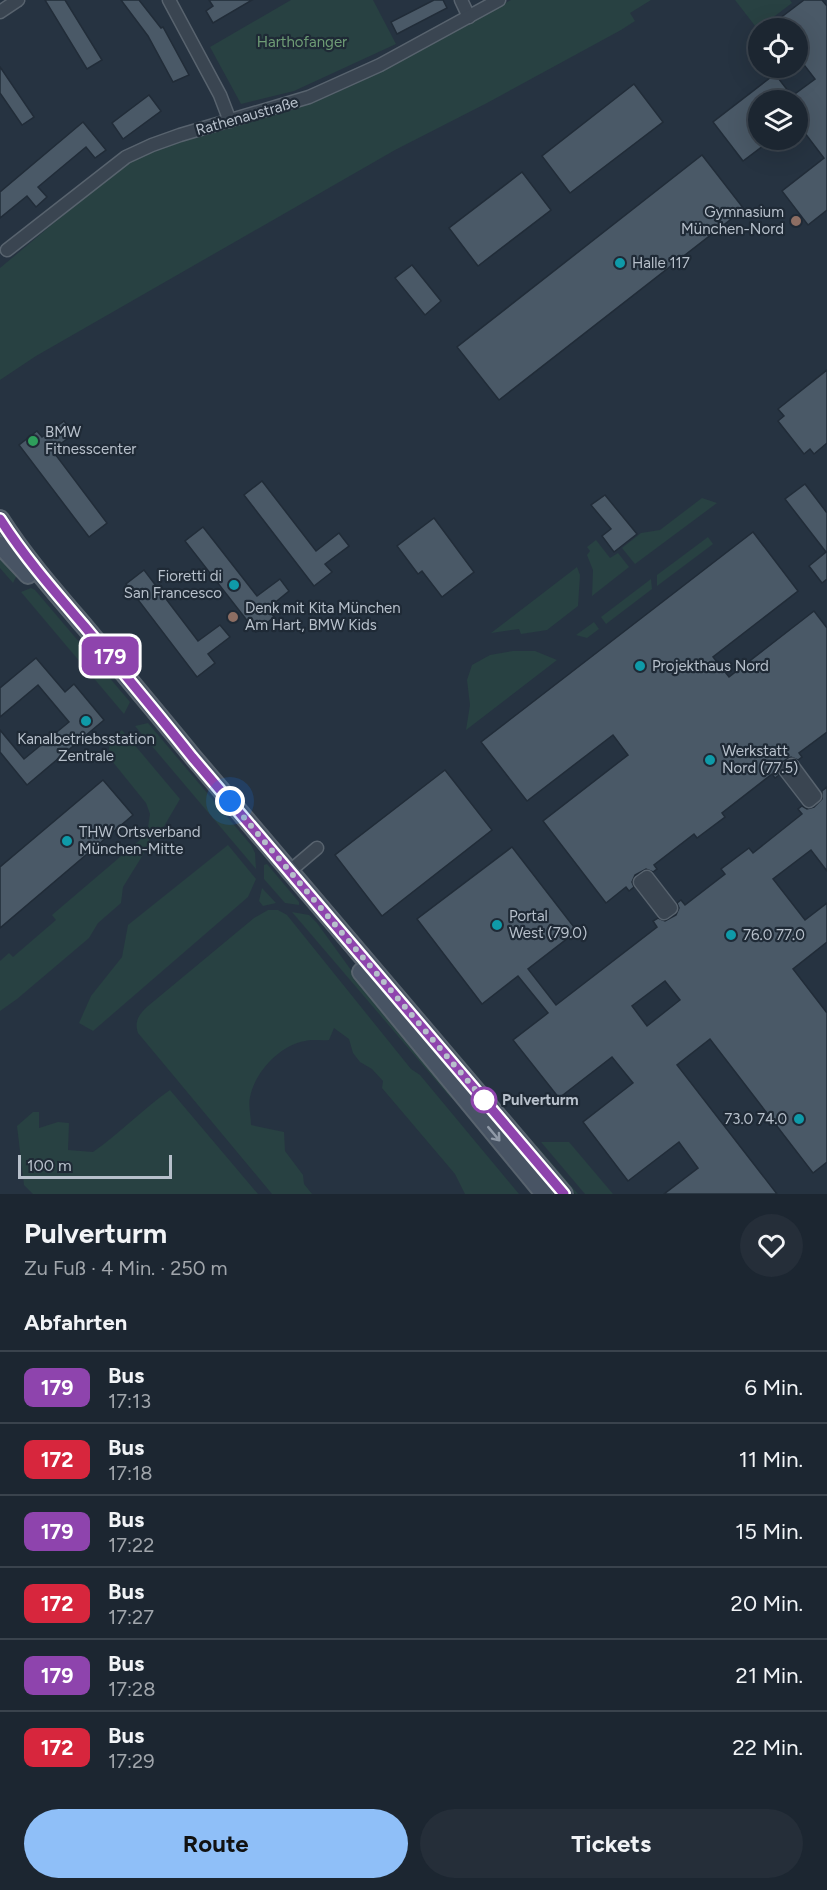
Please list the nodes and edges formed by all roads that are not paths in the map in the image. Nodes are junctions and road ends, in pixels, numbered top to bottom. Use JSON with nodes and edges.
{"nodes":[{"id":1,"x":18,"y":0,"type":"edge"},
{"id":2,"x":169,"y":0,"type":"edge"},
{"id":3,"x":461,"y":0,"type":"edge"},
{"id":4,"x":499,"y":0,"type":"edge"},
{"id":5,"x":0,"y":12,"type":"edge"},
{"id":6,"x":469,"y":17,"type":"junction"},
{"id":7,"x":230,"y":121,"type":"junction"},
{"id":8,"x":7,"y":250,"type":"dead end"},
{"id":9,"x":0,"y":519,"type":"edge"},
{"id":10,"x":0,"y":545,"type":"edge"},
{"id":11,"x":316,"y":848,"type":"dead end"},
{"id":12,"x":297,"y":865,"type":"dead end"},
{"id":13,"x":544,"y":1194,"type":"edge"},
{"id":14,"x":564,"y":1194,"type":"edge"}],
"edges":[{"from":1,"to":5,"type":"street"},
{"from":2,"to":7,"type":"street"},
{"from":3,"to":6,"type":"street"},
{"from":4,"to":6,"type":"street","name":"Rathenaustraße"},
{"from":6,"to":7,"type":"street","name":"Rathenaustraße"},
{"from":7,"to":8,"type":"street","name":"Rathenaustraße"},
{"from":9,"to":14,"type":"main road"},
{"from":10,"to":13,"type":"main road","one_way":true},
{"from":11,"to":12,"type":"street"}]}
